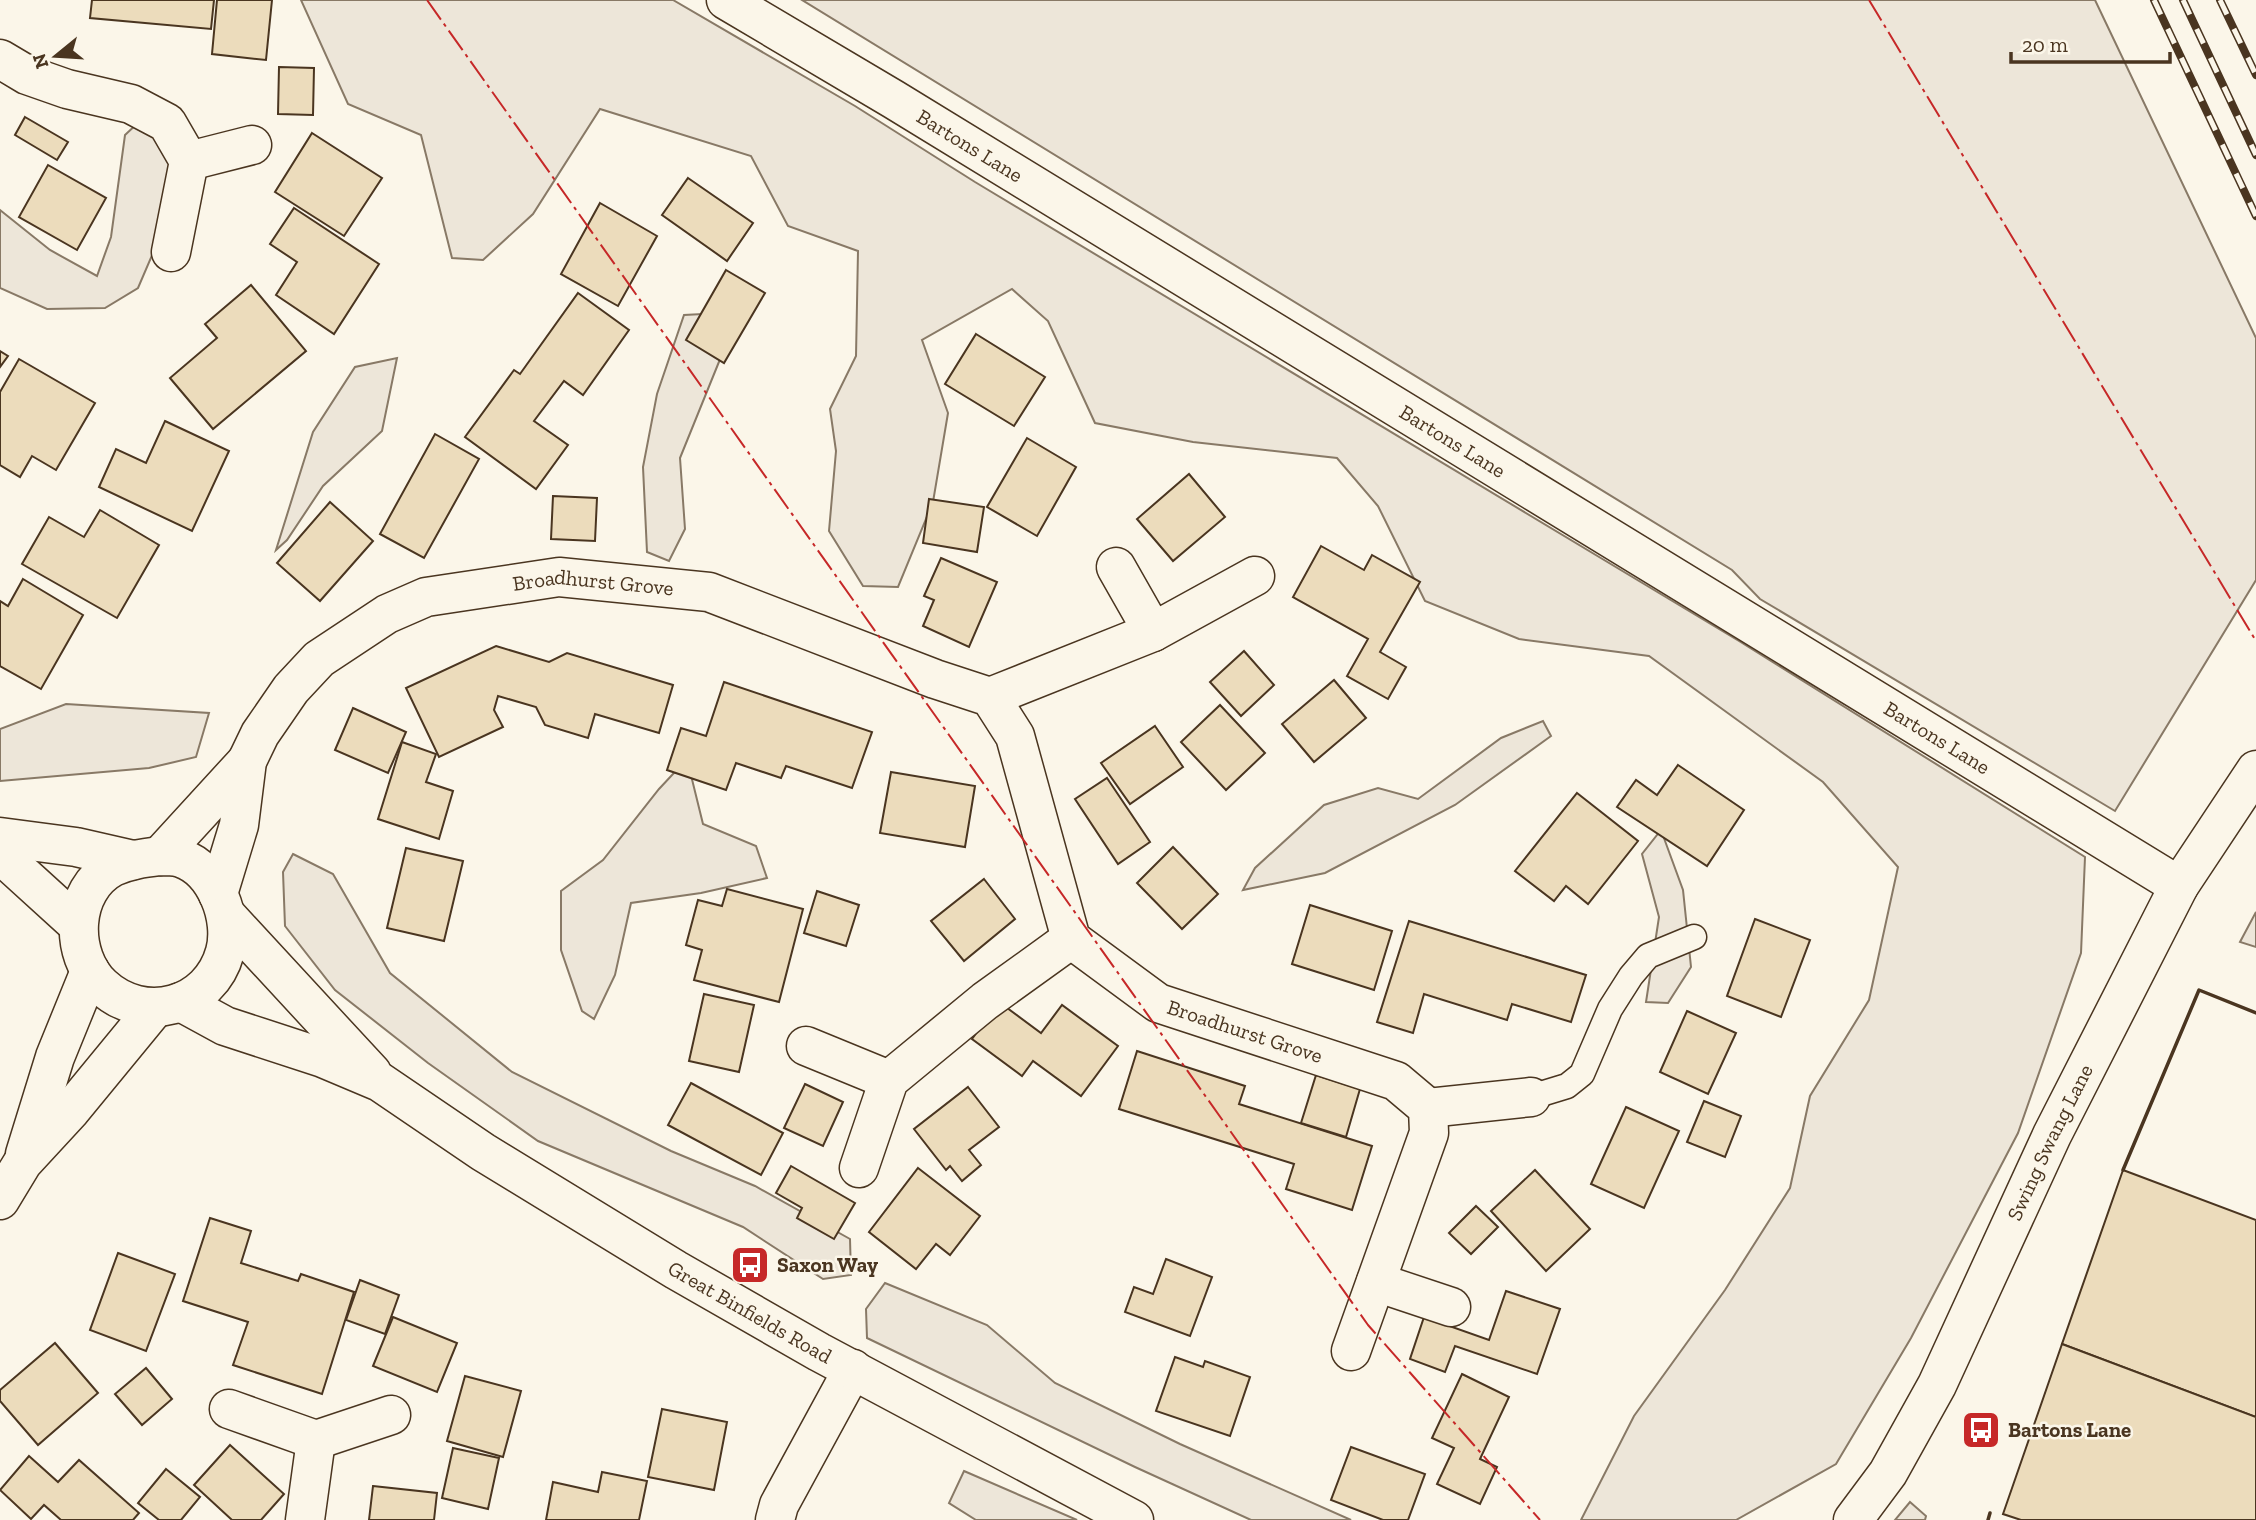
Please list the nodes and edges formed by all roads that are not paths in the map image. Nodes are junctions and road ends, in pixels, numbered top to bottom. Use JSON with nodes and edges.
{"nodes":[{"id":1,"x":726,"y":0,"type":"edge"},
{"id":2,"x":0,"y":59,"type":"edge"},
{"id":3,"x":252,"y":145,"type":"dead end"},
{"id":4,"x":189,"y":161,"type":"junction"},
{"id":5,"x":171,"y":252,"type":"dead end"},
{"id":6,"x":1116,"y":567,"type":"dead end"},
{"id":7,"x":1255,"y":576,"type":"dead end"},
{"id":8,"x":1153,"y":632,"type":"junction"},
{"id":9,"x":990,"y":698,"type":"junction"},
{"id":10,"x":247,"y":761,"type":"junction"},
{"id":11,"x":2256,"y":770,"type":"edge"},
{"id":12,"x":0,"y":837,"type":"edge"},
{"id":13,"x":0,"y":853,"type":"edge"},
{"id":14,"x":146,"y":858,"type":"junction"},
{"id":15,"x":2179,"y":886,"type":"junction"},
{"id":16,"x":222,"y":904,"type":"junction"},
{"id":17,"x":78,"y":925,"type":"junction"},
{"id":18,"x":1694,"y":937,"type":"dead end"},
{"id":19,"x":1071,"y":939,"type":"junction"},
{"id":20,"x":90,"y":971,"type":"junction"},
{"id":21,"x":167,"y":1005,"type":"junction"},
{"id":22,"x":806,"y":1046,"type":"dead end"},
{"id":23,"x":889,"y":1080,"type":"junction"},
{"id":24,"x":380,"y":1082,"type":"junction"},
{"id":25,"x":1531,"y":1097,"type":"joint"},
{"id":26,"x":1428,"y":1108,"type":"junction"},
{"id":27,"x":23,"y":1162,"type":"junction"},
{"id":28,"x":859,"y":1168,"type":"dead end"},
{"id":29,"x":0,"y":1200,"type":"edge"},
{"id":30,"x":1376,"y":1283,"type":"junction"},
{"id":31,"x":1451,"y":1307,"type":"dead end"},
{"id":32,"x":1351,"y":1351,"type":"dead end"},
{"id":33,"x":853,"y":1369,"type":"junction"},
{"id":34,"x":229,"y":1409,"type":"dead end"},
{"id":35,"x":391,"y":1415,"type":"dead end"},
{"id":36,"x":316,"y":1440,"type":"junction"},
{"id":37,"x":304,"y":1520,"type":"edge"},
{"id":38,"x":775,"y":1520,"type":"edge"},
{"id":39,"x":1134,"y":1520,"type":"edge"},
{"id":40,"x":1853,"y":1520,"type":"edge"}],
"edges":[{"from":1,"to":15,"type":"street","name":"Bartons Lane"},
{"from":2,"to":4,"type":"street"},
{"from":3,"to":4,"type":"street"},
{"from":4,"to":5,"type":"street"},
{"from":6,"to":8,"type":"street"},
{"from":7,"to":8,"type":"street"},
{"from":8,"to":9,"type":"street"},
{"from":9,"to":10,"type":"street","name":"Broadhurst Grove"},
{"from":9,"to":19,"type":"street"},
{"from":10,"to":14,"type":"street","name":"Broadhurst Grove"},
{"from":10,"to":16,"type":"street","name":"Broadhurst Grove"},
{"from":11,"to":15,"type":"street","name":"Swing Swang Lane"},
{"from":12,"to":14,"type":"street"},
{"from":13,"to":17,"type":"street"},
{"from":14,"to":16,"type":"street"},
{"from":14,"to":17,"type":"street"},
{"from":15,"to":40,"type":"street","name":"Swing Swang Lane"},
{"from":16,"to":21,"type":"street"},
{"from":16,"to":24,"type":"street","name":"Great Binfields Road"},
{"from":17,"to":20,"type":"street"},
{"from":18,"to":25,"type":"lane"},
{"from":19,"to":23,"type":"street"},
{"from":19,"to":26,"type":"street","name":"Broadhurst Grove"},
{"from":20,"to":21,"type":"street"},
{"from":20,"to":27,"type":"street"},
{"from":21,"to":24,"type":"street","name":"Great Binfields Road"},
{"from":21,"to":27,"type":"street"},
{"from":22,"to":23,"type":"street"},
{"from":23,"to":28,"type":"street"},
{"from":24,"to":33,"type":"street","name":"Great Binfields Road"},
{"from":25,"to":26,"type":"street"},
{"from":26,"to":30,"type":"street"},
{"from":27,"to":29,"type":"street"},
{"from":30,"to":31,"type":"street"},
{"from":30,"to":32,"type":"street"},
{"from":33,"to":38,"type":"street"},
{"from":33,"to":39,"type":"street","name":"Great Binfields Road"},
{"from":34,"to":36,"type":"street"},
{"from":35,"to":36,"type":"street"},
{"from":36,"to":37,"type":"street"}]}
